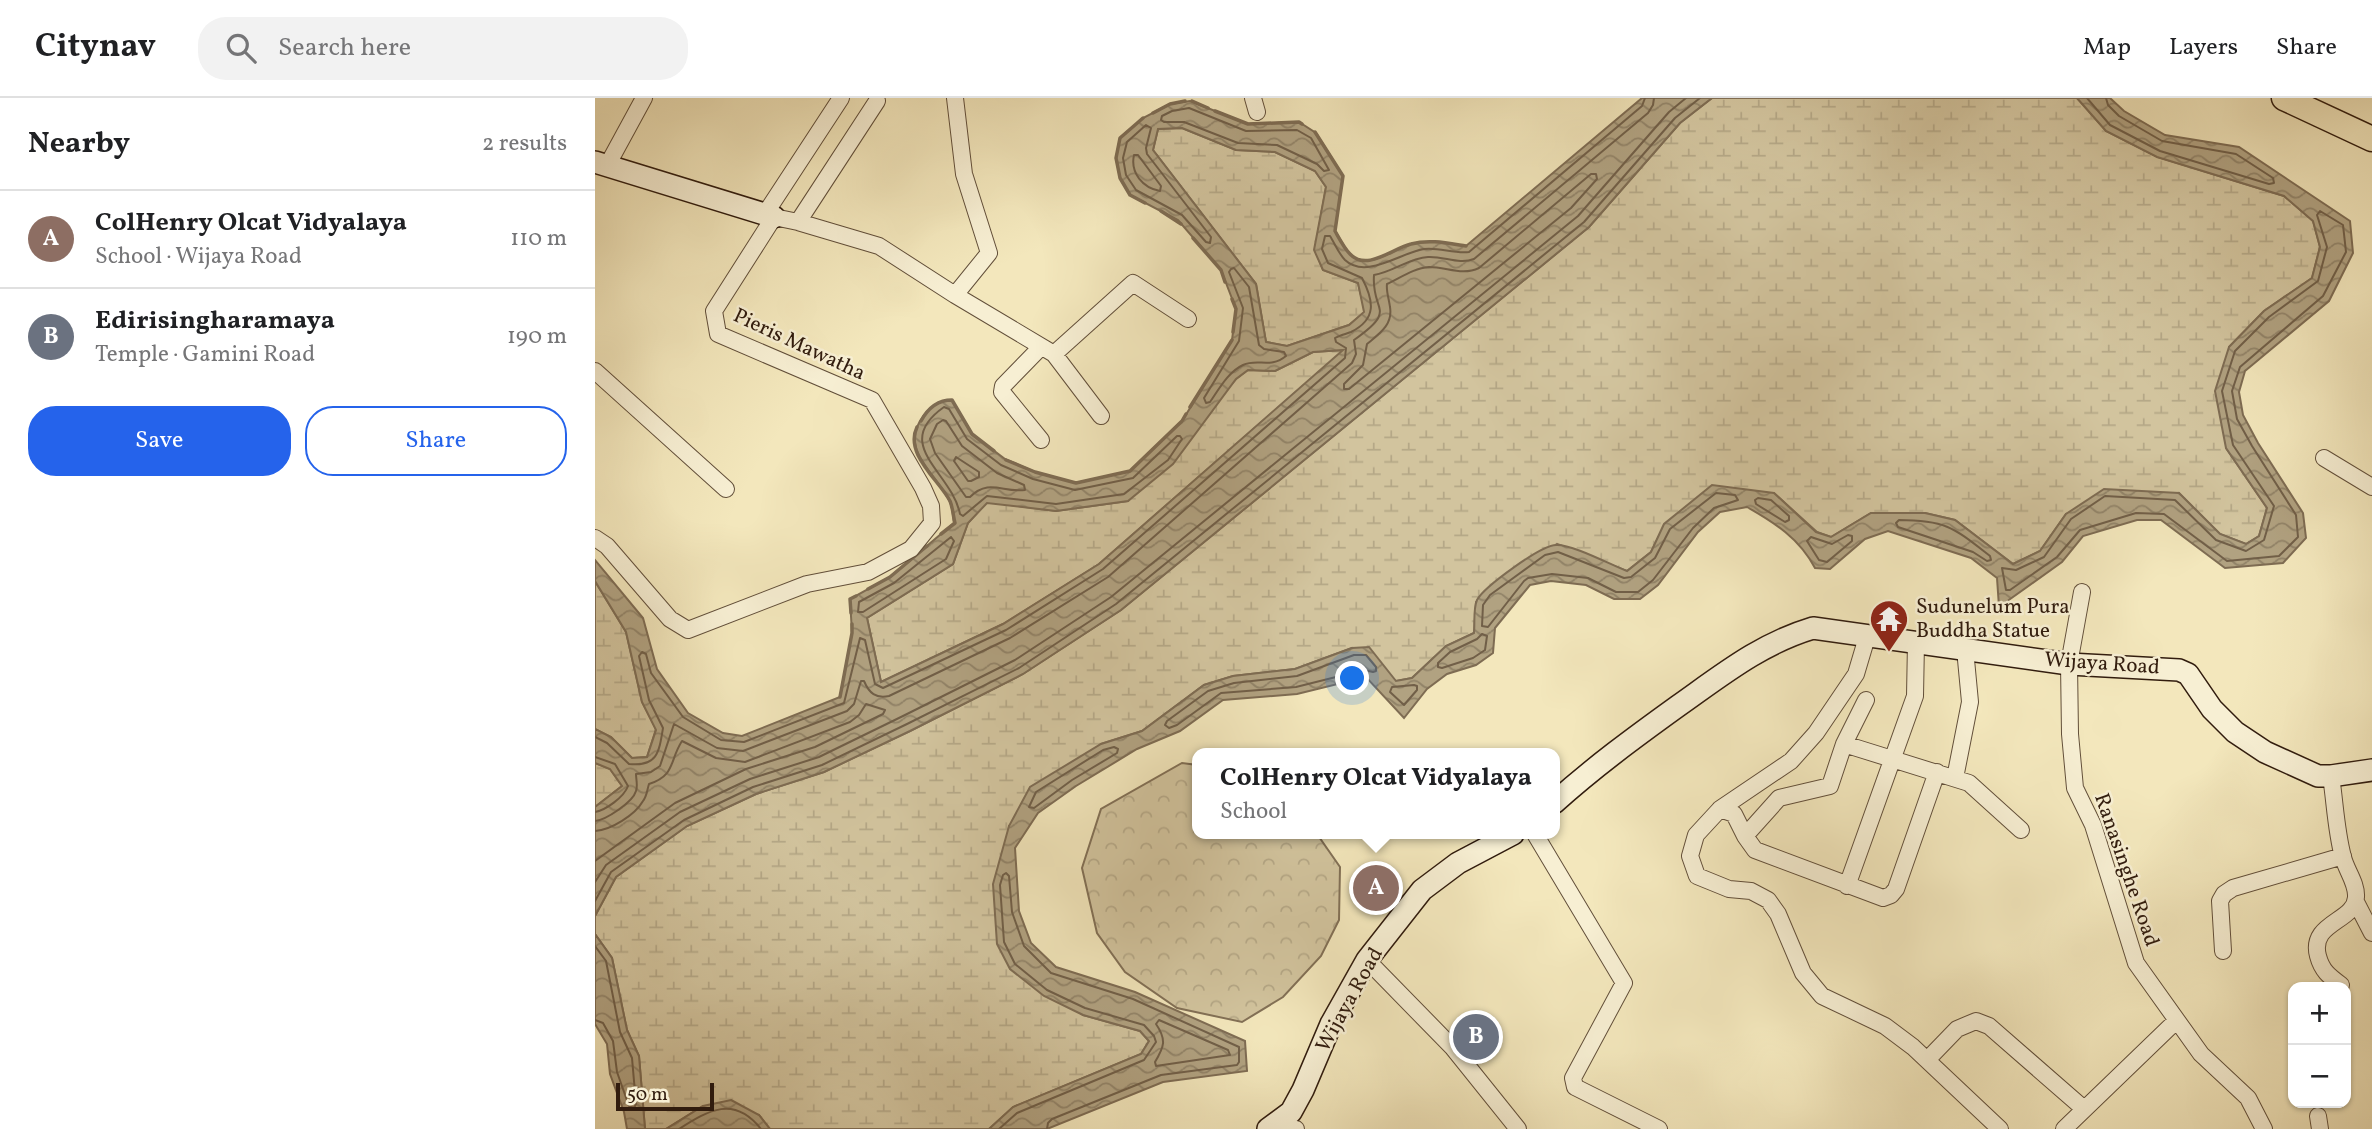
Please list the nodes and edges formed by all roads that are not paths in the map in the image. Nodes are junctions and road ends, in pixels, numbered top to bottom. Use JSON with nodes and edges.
{"nodes":[{"id":1,"x":644,"y":98,"type":"edge"},
{"id":2,"x":955,"y":98,"type":"edge"},
{"id":3,"x":2284,"y":98,"type":"edge"},
{"id":4,"x":838,"y":99,"type":"edge"},
{"id":5,"x":877,"y":101,"type":"dead end"},
{"id":6,"x":2313,"y":104,"type":"edge"},
{"id":7,"x":2372,"y":139,"type":"edge"},
{"id":8,"x":601,"y":164,"type":"edge"},
{"id":9,"x":769,"y":216,"type":"junction"},
{"id":10,"x":798,"y":222,"type":"junction"},
{"id":11,"x":955,"y":295,"type":"junction"},
{"id":12,"x":1188,"y":319,"type":"dead end"},
{"id":13,"x":1047,"y":350,"type":"junction"},
{"id":14,"x":595,"y":371,"type":"edge"},
{"id":15,"x":1101,"y":416,"type":"dead end"},
{"id":16,"x":1041,"y":440,"type":"dead end"},
{"id":17,"x":2324,"y":458,"type":"dead end"},
{"id":18,"x":2372,"y":487,"type":"edge"},
{"id":19,"x":726,"y":489,"type":"dead end"},
{"id":20,"x":595,"y":538,"type":"edge"},
{"id":21,"x":2082,"y":592,"type":"dead end"},
{"id":22,"x":1867,"y":637,"type":"junction"},
{"id":23,"x":1916,"y":642,"type":"junction"},
{"id":24,"x":1965,"y":649,"type":"junction"},
{"id":25,"x":2069,"y":664,"type":"junction"},
{"id":26,"x":1866,"y":700,"type":"dead end"},
{"id":27,"x":1844,"y":744,"type":"junction"},
{"id":28,"x":1894,"y":758,"type":"junction"},
{"id":29,"x":2372,"y":770,"type":"edge"},
{"id":30,"x":1937,"y":772,"type":"junction"},
{"id":31,"x":2331,"y":776,"type":"junction"},
{"id":32,"x":1955,"y":778,"type":"junction"},
{"id":33,"x":1560,"y":798,"type":"edge"},
{"id":34,"x":1720,"y":809,"type":"junction"},
{"id":35,"x":2021,"y":830,"type":"dead end"},
{"id":36,"x":1745,"y":836,"type":"junction"},
{"id":37,"x":1504,"y":839,"type":"edge"},
{"id":38,"x":1538,"y":839,"type":"edge"},
{"id":39,"x":2343,"y":856,"type":"junction"},
{"id":40,"x":1847,"y":886,"type":"junction"},
{"id":41,"x":2356,"y":902,"type":"junction"},
{"id":42,"x":2372,"y":933,"type":"edge"},
{"id":43,"x":2223,"y":951,"type":"dead end"},
{"id":44,"x":1367,"y":960,"type":"junction"},
{"id":45,"x":2337,"y":982,"type":"edge"},
{"id":46,"x":2176,"y":1021,"type":"junction"},
{"id":47,"x":1927,"y":1060,"type":"junction"},
{"id":48,"x":2083,"y":1108,"type":"junction"},
{"id":49,"x":1271,"y":1127,"type":"edge"},
{"id":50,"x":1296,"y":1129,"type":"edge"},
{"id":51,"x":1518,"y":1129,"type":"edge"},
{"id":52,"x":1659,"y":1129,"type":"edge"},
{"id":53,"x":2000,"y":1129,"type":"edge"},
{"id":54,"x":2064,"y":1129,"type":"edge"},
{"id":55,"x":2264,"y":1129,"type":"edge"}],
"edges":[{"from":1,"to":8,"type":"street"},
{"from":2,"to":11,"type":"street"},
{"from":3,"to":6,"type":"main road"},
{"from":4,"to":9,"type":"street","name":"Pieris Mawatha"},
{"from":5,"to":10,"type":"street"},
{"from":6,"to":7,"type":"main road"},
{"from":8,"to":9,"type":"street"},
{"from":9,"to":10,"type":"street"},
{"from":9,"to":20,"type":"street","name":"Pieris Mawatha"},
{"from":10,"to":11,"type":"street"},
{"from":11,"to":13,"type":"street"},
{"from":12,"to":13,"type":"street"},
{"from":13,"to":15,"type":"street"},
{"from":13,"to":16,"type":"street"},
{"from":14,"to":19,"type":"street"},
{"from":17,"to":18,"type":"street"},
{"from":21,"to":25,"type":"street","name":"Ranasinghe Road"},
{"from":22,"to":23,"type":"street","name":"Wijaya Road"},
{"from":22,"to":33,"type":"street","name":"Wijaya Road"},
{"from":22,"to":34,"type":"street"},
{"from":23,"to":24,"type":"street","name":"Wijaya Road"},
{"from":23,"to":28,"type":"street"},
{"from":24,"to":25,"type":"street","name":"Wijaya Road"},
{"from":24,"to":32,"type":"street"},
{"from":25,"to":31,"type":"street","name":"Wijaya Road"},
{"from":25,"to":46,"type":"street","name":"Ranasinghe Road"},
{"from":26,"to":27,"type":"street"},
{"from":27,"to":28,"type":"street"},
{"from":27,"to":36,"type":"street"},
{"from":28,"to":30,"type":"street"},
{"from":28,"to":40,"type":"street"},
{"from":29,"to":31,"type":"street","name":"Wijaya Road"},
{"from":30,"to":32,"type":"street"},
{"from":30,"to":40,"type":"street"},
{"from":31,"to":39,"type":"street"},
{"from":32,"to":35,"type":"street"},
{"from":34,"to":36,"type":"street"},
{"from":34,"to":47,"type":"street"},
{"from":36,"to":40,"type":"street"},
{"from":37,"to":44,"type":"street","name":"Wijaya Road"},
{"from":38,"to":52,"type":"street"},
{"from":39,"to":41,"type":"street"},
{"from":39,"to":43,"type":"street"},
{"from":41,"to":42,"type":"street"},
{"from":41,"to":45,"type":"street"},
{"from":44,"to":49,"type":"street","name":"Wijaya Road"},
{"from":44,"to":51,"type":"street"},
{"from":46,"to":48,"type":"street"},
{"from":46,"to":55,"type":"street","name":"Ranasinghe Road"},
{"from":47,"to":48,"type":"street"},
{"from":47,"to":53,"type":"street"},
{"from":48,"to":54,"type":"street"},
{"from":49,"to":50,"type":"street"}]}
